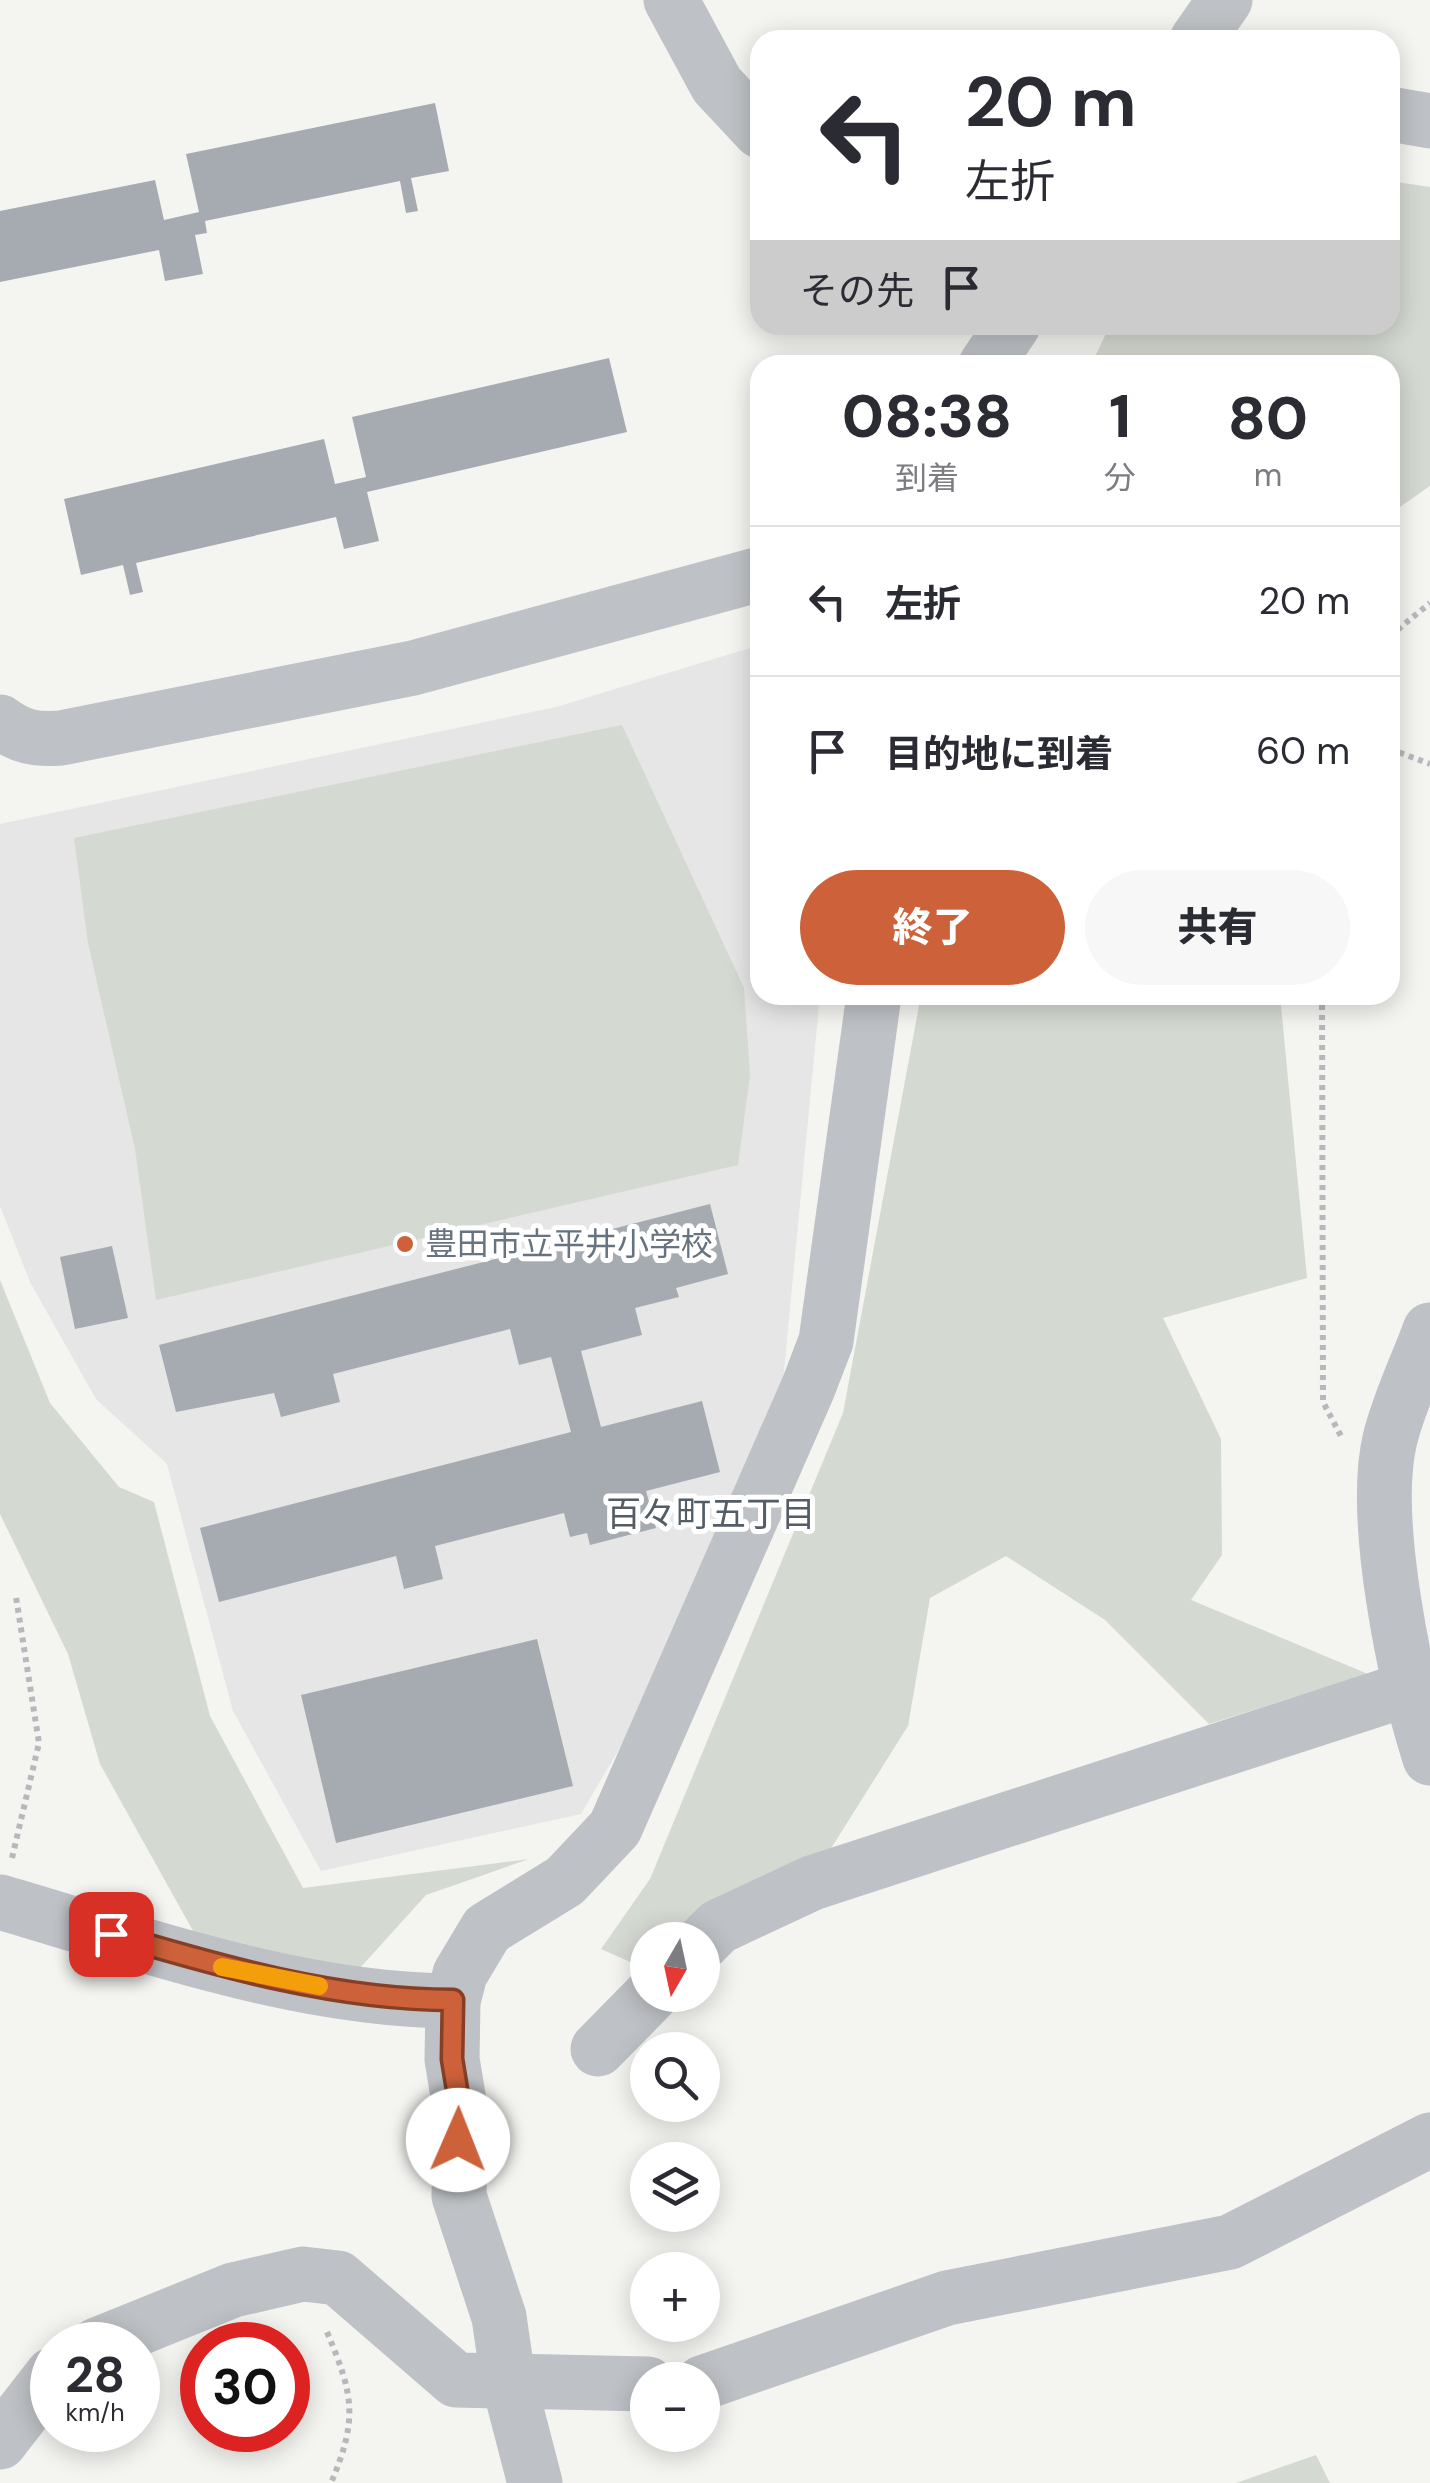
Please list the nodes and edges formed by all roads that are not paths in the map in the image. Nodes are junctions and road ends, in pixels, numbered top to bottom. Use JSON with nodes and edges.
{"nodes":[{"id":1,"x":671,"y":0,"type":"edge"},
{"id":2,"x":1225,"y":0,"type":"edge"},
{"id":3,"x":1204,"y":30,"type":"edge"},
{"id":4,"x":1400,"y":116,"type":"edge"},
{"id":5,"x":750,"y":120,"type":"edge"},
{"id":6,"x":1430,"y":121,"type":"edge"},
{"id":7,"x":750,"y":577,"type":"edge"},
{"id":8,"x":0,"y":722,"type":"edge"},
{"id":9,"x":873,"y":1005,"type":"edge"},
{"id":10,"x":1430,"y":1330,"type":"edge"},
{"id":11,"x":1390,"y":1448,"type":"edge"},
{"id":12,"x":1408,"y":1689,"type":"junction"},
{"id":13,"x":1430,"y":1758,"type":"edge"},
{"id":14,"x":1,"y":1902,"type":"edge"},
{"id":15,"x":720,"y":1926,"type":"edge"},
{"id":16,"x":453,"y":2000,"type":"junction"},
{"id":17,"x":634,"y":2012,"type":"edge"},
{"id":18,"x":598,"y":2048,"type":"dead end"},
{"id":19,"x":1430,"y":2140,"type":"edge"},
{"id":20,"x":154,"y":2322,"type":"edge"},
{"id":21,"x":720,"y":2377,"type":"edge"},
{"id":22,"x":508,"y":2378,"type":"junction"},
{"id":23,"x":630,"y":2383,"type":"edge"},
{"id":24,"x":30,"y":2403,"type":"edge"},
{"id":25,"x":0,"y":2442,"type":"edge"},
{"id":26,"x":536,"y":2483,"type":"edge"}],
"edges":[{"from":1,"to":5,"type":"street"},
{"from":2,"to":3,"type":"street"},
{"from":4,"to":6,"type":"street"},
{"from":7,"to":8,"type":"street"},
{"from":9,"to":16,"type":"street"},
{"from":10,"to":11,"type":"street"},
{"from":11,"to":12,"type":"street"},
{"from":12,"to":13,"type":"street"},
{"from":12,"to":15,"type":"street"},
{"from":14,"to":16,"type":"street"},
{"from":16,"to":22,"type":"street"},
{"from":17,"to":18,"type":"street"},
{"from":19,"to":21,"type":"street"},
{"from":20,"to":22,"type":"street"},
{"from":22,"to":23,"type":"street"},
{"from":22,"to":26,"type":"street"},
{"from":24,"to":25,"type":"street"}]}
